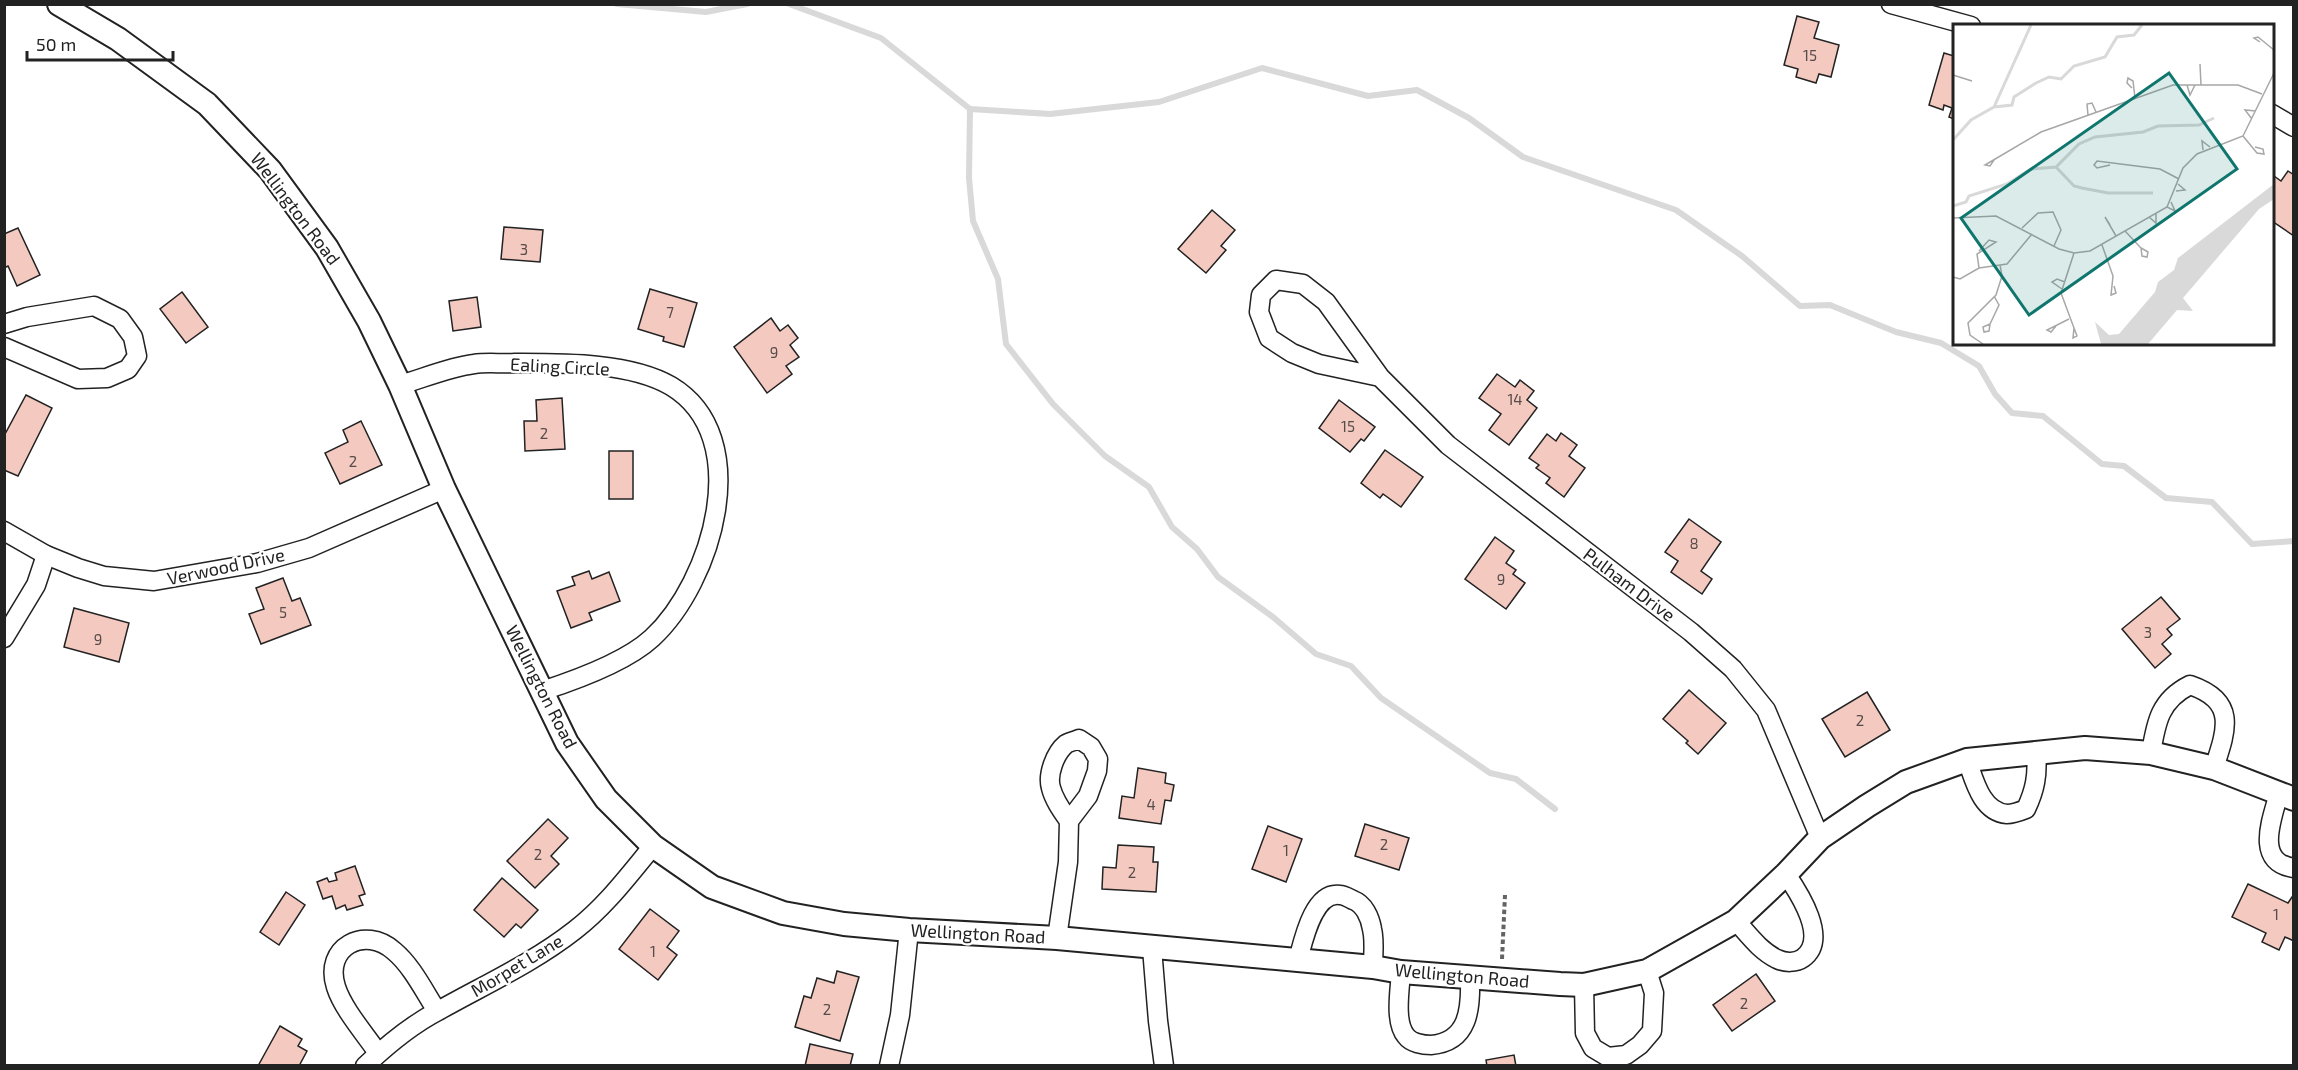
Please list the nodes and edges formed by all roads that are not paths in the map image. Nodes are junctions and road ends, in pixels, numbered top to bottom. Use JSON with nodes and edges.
{"nodes":[{"id":1,"x":59,"y":4,"type":"edge"},
{"id":2,"x":1892,"y":4,"type":"edge"},
{"id":3,"x":1919,"y":8,"type":"edge"},
{"id":4,"x":1965,"y":24,"type":"edge"},
{"id":5,"x":2274,"y":115,"type":"edge"},
{"id":6,"x":2294,"y":127,"type":"edge"},
{"id":7,"x":4,"y":324,"type":"edge"},
{"id":8,"x":4,"y":347,"type":"edge"},
{"id":9,"x":1380,"y":377,"type":"junction"},
{"id":10,"x":400,"y":385,"type":"junction"},
{"id":11,"x":444,"y":489,"type":"junction"},
{"id":12,"x":4,"y":531,"type":"edge"},
{"id":13,"x":46,"y":555,"type":"junction"},
{"id":14,"x":4,"y":638,"type":"edge"},
{"id":15,"x":542,"y":691,"type":"junction"},
{"id":16,"x":2036,"y":753,"type":"junction"},
{"id":17,"x":2151,"y":753,"type":"junction"},
{"id":18,"x":1967,"y":760,"type":"junction"},
{"id":19,"x":2214,"y":768,"type":"junction"},
{"id":20,"x":2286,"y":796,"type":"edge"},
{"id":21,"x":1069,"y":821,"type":"dead end"},
{"id":22,"x":1820,"y":838,"type":"junction"},
{"id":23,"x":653,"y":846,"type":"junction"},
{"id":24,"x":2294,"y":868,"type":"edge"},
{"id":25,"x":1786,"y":874,"type":"junction"},
{"id":26,"x":1736,"y":921,"type":"junction"},
{"id":27,"x":909,"y":930,"type":"junction"},
{"id":28,"x":1057,"y":938,"type":"junction"},
{"id":29,"x":1152,"y":948,"type":"junction"},
{"id":30,"x":1298,"y":960,"type":"junction"},
{"id":31,"x":1373,"y":966,"type":"junction"},
{"id":32,"x":1647,"y":971,"type":"junction"},
{"id":33,"x":1401,"y":972,"type":"junction"},
{"id":34,"x":1470,"y":978,"type":"junction"},
{"id":35,"x":1584,"y":985,"type":"junction"},
{"id":36,"x":437,"y":1011,"type":"junction"},
{"id":37,"x":371,"y":1059,"type":"edge"},
{"id":38,"x":889,"y":1065,"type":"edge"},
{"id":39,"x":1164,"y":1065,"type":"edge"}],
"edges":[{"from":1,"to":10,"type":"street","name":"Wellington Road"},
{"from":2,"to":3,"type":"street"},
{"from":3,"to":4,"type":"street"},
{"from":5,"to":6,"type":"street"},
{"from":7,"to":8,"type":"street"},
{"from":9,"to":9,"type":"street","name":"Pulham Drive"},
{"from":9,"to":22,"type":"street","name":"Pulham Drive"},
{"from":10,"to":11,"type":"street","name":"Wellington Road"},
{"from":10,"to":15,"type":"street","name":"Ealing Circle"},
{"from":11,"to":13,"type":"street","name":"Verwood Drive"},
{"from":11,"to":15,"type":"street","name":"Wellington Road"},
{"from":12,"to":13,"type":"street","name":"Verwood Drive"},
{"from":13,"to":14,"type":"street"},
{"from":15,"to":23,"type":"street","name":"Wellington Road"},
{"from":16,"to":17,"type":"street","name":"Wellington Road"},
{"from":16,"to":18,"type":"street","name":"Wellington Road"},
{"from":16,"to":18,"type":"street"},
{"from":17,"to":19,"type":"street","name":"Wellington Road"},
{"from":17,"to":19,"type":"street"},
{"from":18,"to":22,"type":"street","name":"Wellington Road"},
{"from":19,"to":20,"type":"street","name":"Wellington Road"},
{"from":20,"to":24,"type":"street"},
{"from":21,"to":28,"type":"street"},
{"from":22,"to":25,"type":"street","name":"Wellington Road"},
{"from":23,"to":27,"type":"street","name":"Wellington Road"},
{"from":23,"to":36,"type":"street","name":"Morpet Lane"},
{"from":25,"to":26,"type":"street","name":"Wellington Road"},
{"from":25,"to":26,"type":"street"},
{"from":26,"to":32,"type":"street","name":"Wellington Road"},
{"from":27,"to":28,"type":"street","name":"Wellington Road"},
{"from":27,"to":38,"type":"street"},
{"from":28,"to":29,"type":"street","name":"Wellington Road"},
{"from":29,"to":30,"type":"street","name":"Wellington Road"},
{"from":29,"to":39,"type":"street"},
{"from":30,"to":31,"type":"street","name":"Wellington Road"},
{"from":30,"to":31,"type":"street"},
{"from":31,"to":33,"type":"street","name":"Wellington Road"},
{"from":32,"to":35,"type":"street","name":"Wellington Road"},
{"from":32,"to":35,"type":"street"},
{"from":33,"to":34,"type":"street","name":"Wellington Road"},
{"from":33,"to":34,"type":"street"},
{"from":34,"to":35,"type":"street","name":"Wellington Road"},
{"from":36,"to":37,"type":"street","name":"Morpet Lane"},
{"from":36,"to":37,"type":"street"}]}
